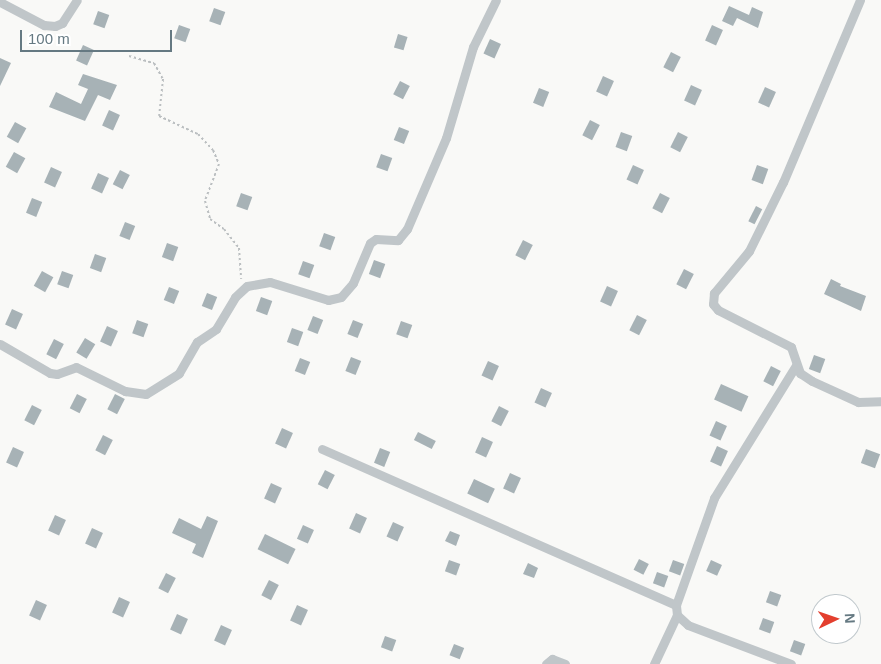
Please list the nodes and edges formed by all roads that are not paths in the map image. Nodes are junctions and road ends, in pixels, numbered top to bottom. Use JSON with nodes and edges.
{"nodes":[{"id":1,"x":77,"y":0,"type":"edge"},
{"id":2,"x":496,"y":0,"type":"edge"},
{"id":3,"x":860,"y":0,"type":"edge"},
{"id":4,"x":0,"y":2,"type":"edge"},
{"id":5,"x":0,"y":344,"type":"edge"},
{"id":6,"x":796,"y":365,"type":"junction"},
{"id":7,"x":881,"y":402,"type":"edge"},
{"id":8,"x":322,"y":449,"type":"dead end"},
{"id":9,"x":676,"y":605,"type":"junction"},
{"id":10,"x":677,"y":615,"type":"junction"},
{"id":11,"x":546,"y":664,"type":"edge"},
{"id":12,"x":565,"y":664,"type":"edge"},
{"id":13,"x":654,"y":664,"type":"edge"},
{"id":14,"x":791,"y":664,"type":"edge"}],
"edges":[{"from":1,"to":4,"type":"street"},
{"from":2,"to":5,"type":"street"},
{"from":3,"to":6,"type":"street"},
{"from":6,"to":7,"type":"street"},
{"from":6,"to":9,"type":"street"},
{"from":8,"to":9,"type":"street"},
{"from":9,"to":10,"type":"street"},
{"from":10,"to":13,"type":"street"},
{"from":10,"to":14,"type":"street"},
{"from":11,"to":12,"type":"street"}]}
